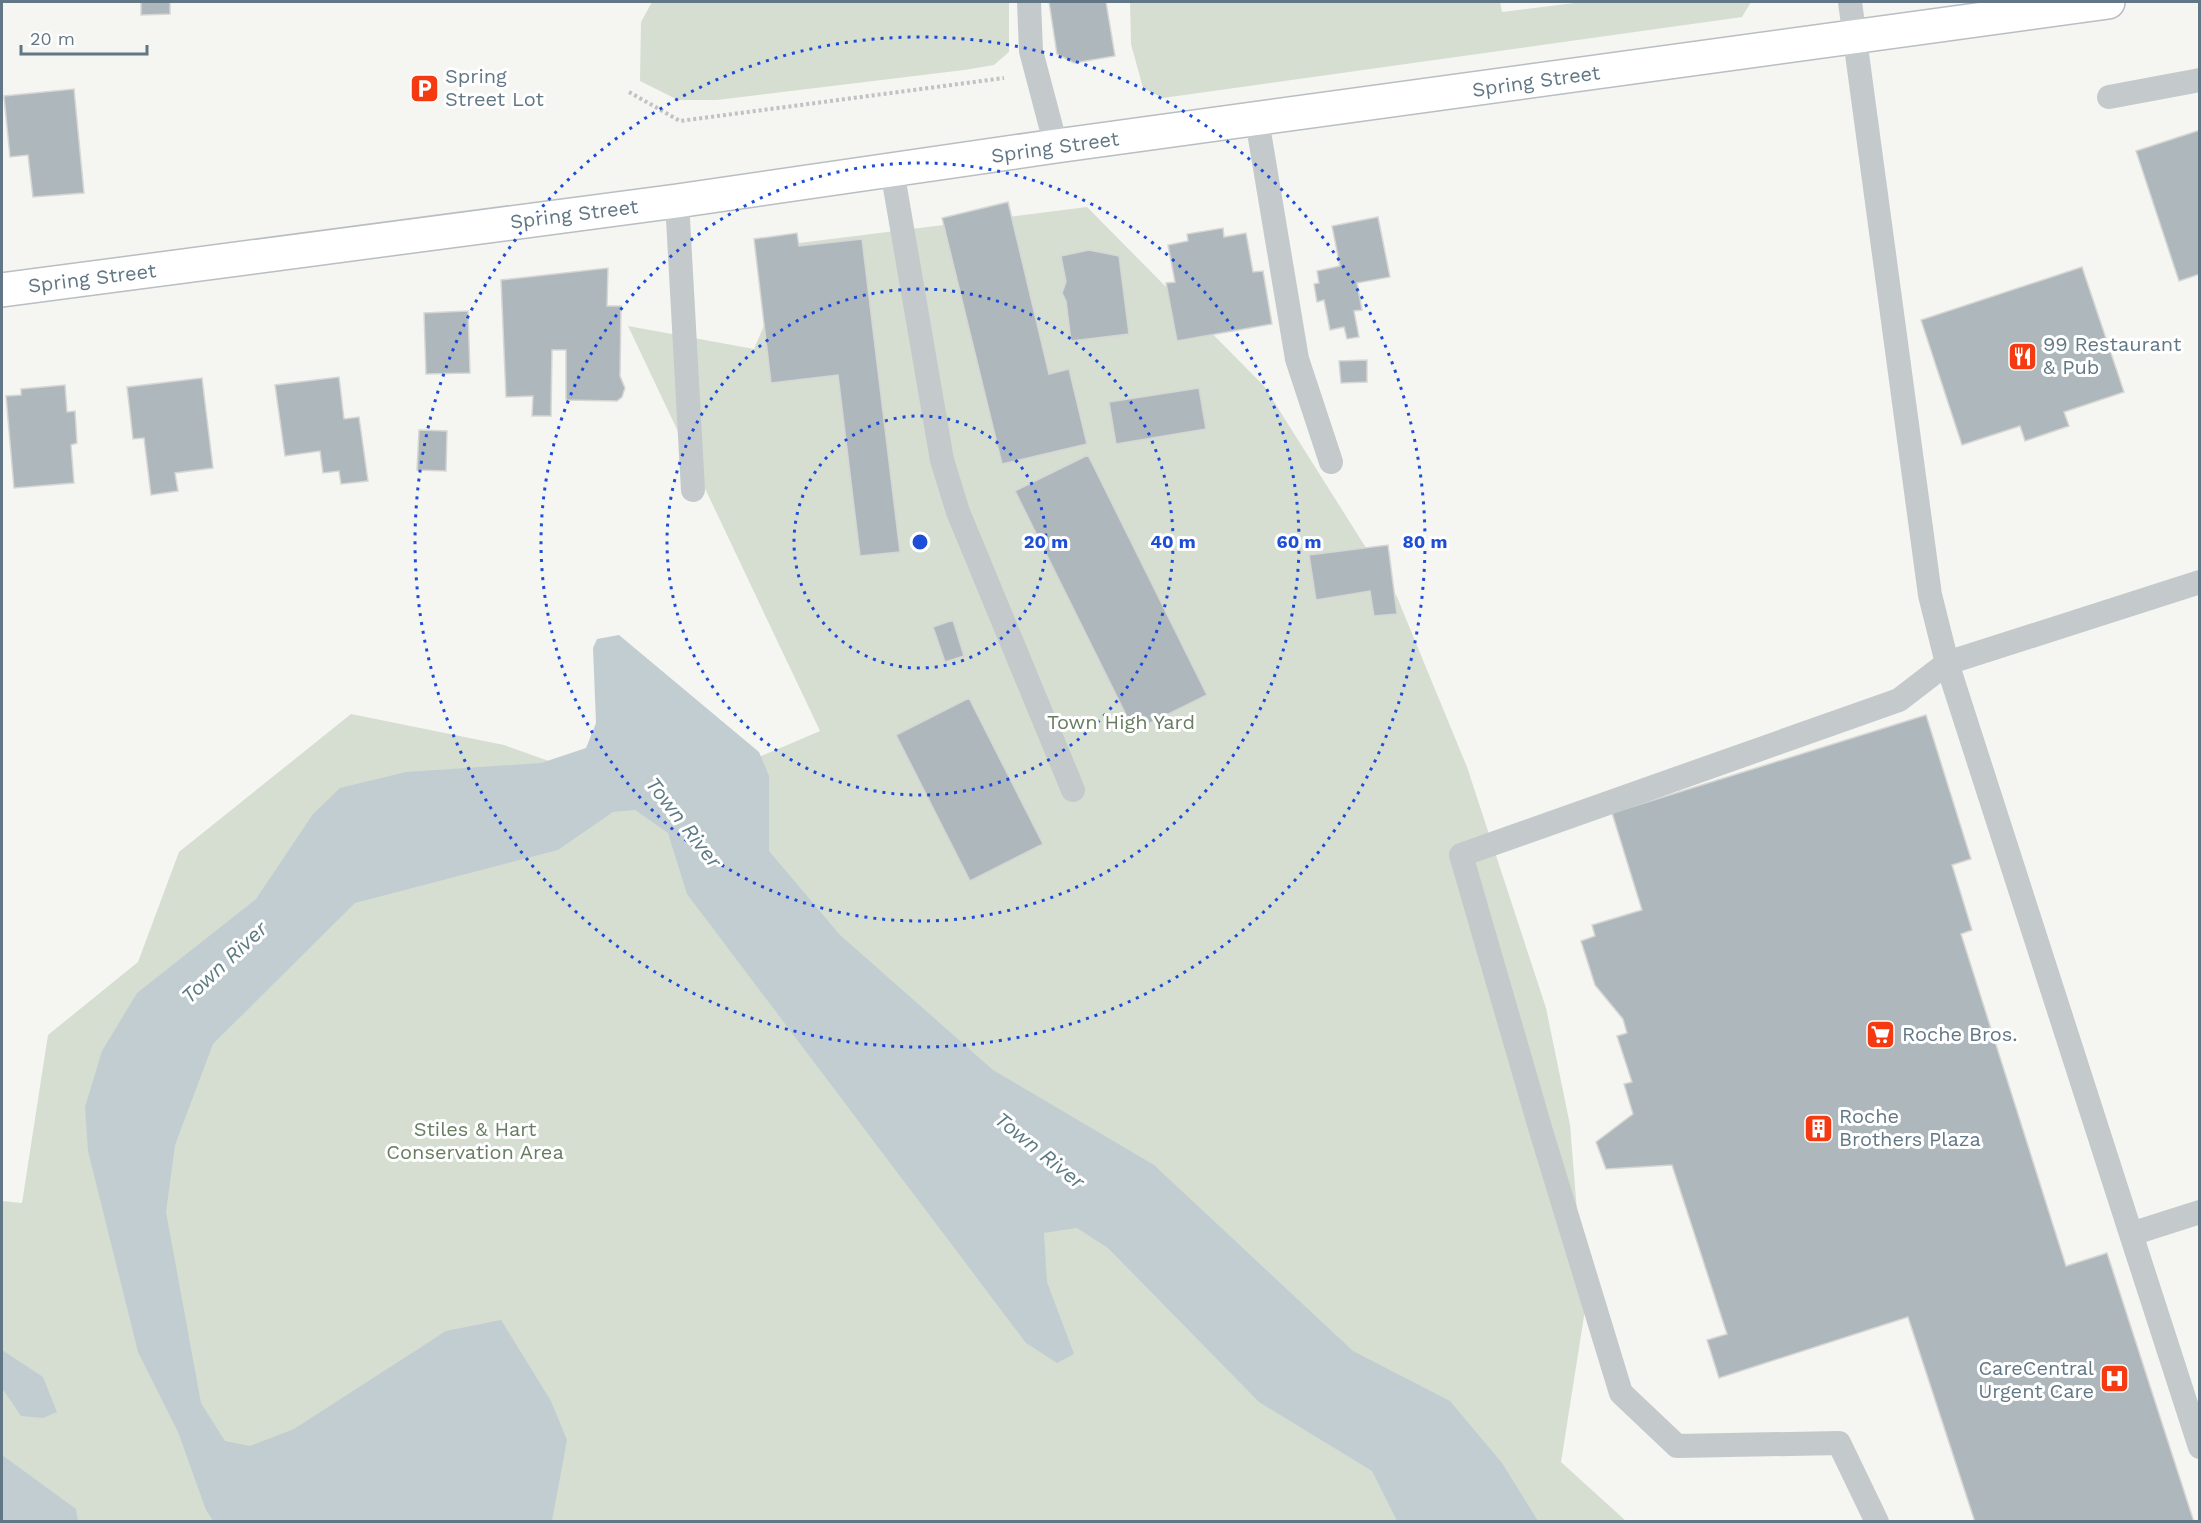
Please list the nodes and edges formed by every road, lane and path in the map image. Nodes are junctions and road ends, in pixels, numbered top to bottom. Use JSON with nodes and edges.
{"nodes":[{"id":1,"x":1029,"y":2,"type":"edge"},
{"id":2,"x":1850,"y":2,"type":"edge"},
{"id":3,"x":2108,"y":2,"type":"edge"},
{"id":4,"x":1856,"y":38,"type":"junction"},
{"id":5,"x":1037,"y":74,"type":"junction"},
{"id":6,"x":2199,"y":80,"type":"edge"},
{"id":7,"x":628,"y":92,"type":"dead end"},
{"id":8,"x":2109,"y":97,"type":"dead end"},
{"id":9,"x":1257,"y":120,"type":"junction"},
{"id":10,"x":1056,"y":146,"type":"junction"},
{"id":11,"x":892,"y":170,"type":"junction"},
{"id":12,"x":677,"y":201,"type":"junction"},
{"id":13,"x":2,"y":290,"type":"edge"},
{"id":14,"x":1331,"y":462,"type":"dead end"},
{"id":15,"x":693,"y":490,"type":"dead end"},
{"id":16,"x":2199,"y":582,"type":"edge"},
{"id":17,"x":1947,"y":663,"type":"junction"},
{"id":18,"x":1073,"y":790,"type":"dead end"},
{"id":19,"x":2199,"y":1212,"type":"edge"},
{"id":20,"x":2132,"y":1234,"type":"junction"},
{"id":21,"x":2199,"y":1447,"type":"edge"},
{"id":22,"x":1877,"y":1521,"type":"edge"}],
"edges":[{"from":1,"to":5,"type":"lane"},
{"from":2,"to":4,"type":"lane"},
{"from":3,"to":4,"type":"street","name":"Spring Street"},
{"from":4,"to":9,"type":"street","name":"Spring Street"},
{"from":4,"to":17,"type":"lane"},
{"from":5,"to":7,"type":"path"},
{"from":5,"to":10,"type":"lane"},
{"from":6,"to":8,"type":"lane"},
{"from":9,"to":10,"type":"street","name":"Spring Street"},
{"from":9,"to":14,"type":"lane"},
{"from":10,"to":11,"type":"street","name":"Spring Street"},
{"from":11,"to":12,"type":"street","name":"Spring Street"},
{"from":11,"to":18,"type":"lane"},
{"from":12,"to":13,"type":"street","name":"Spring Street"},
{"from":12,"to":15,"type":"lane"},
{"from":16,"to":17,"type":"lane"},
{"from":17,"to":20,"type":"lane"},
{"from":17,"to":22,"type":"lane"},
{"from":19,"to":20,"type":"lane"},
{"from":20,"to":21,"type":"lane"}]}
